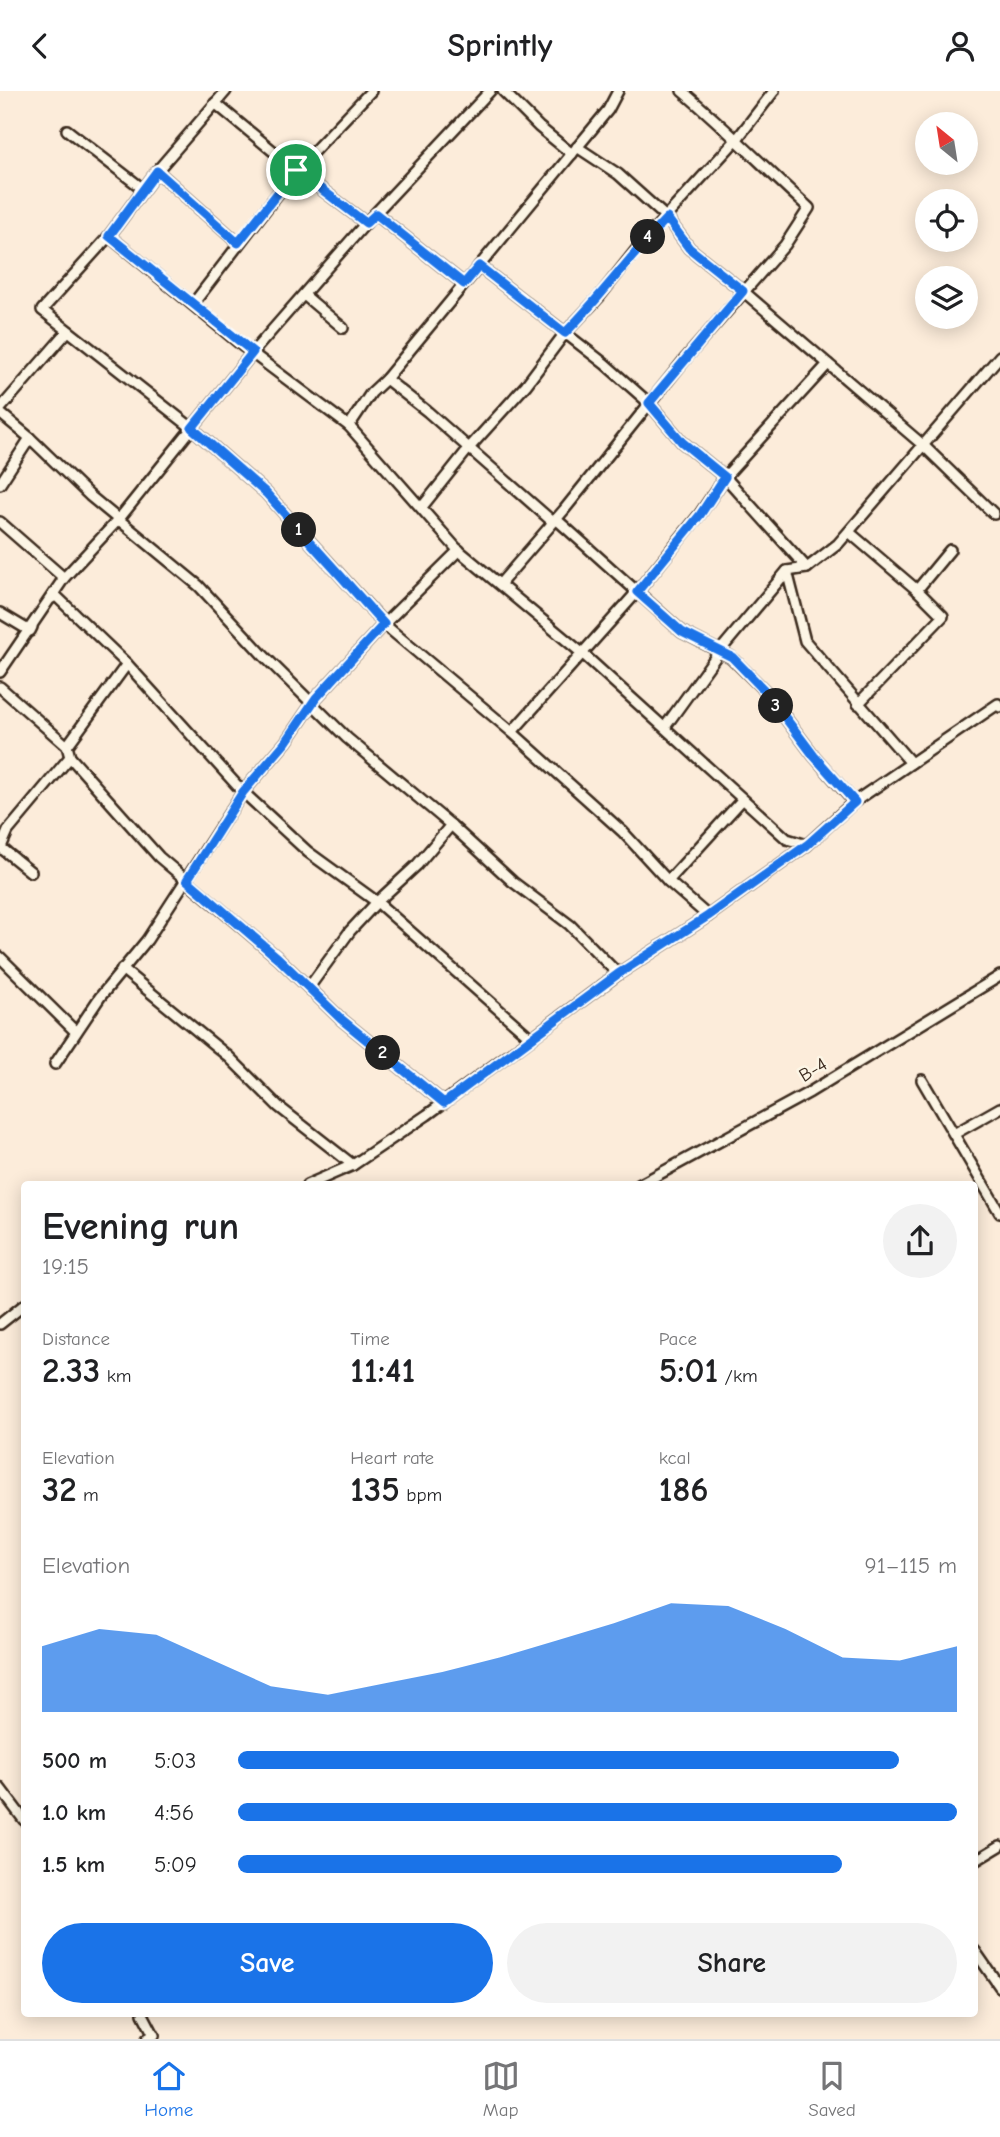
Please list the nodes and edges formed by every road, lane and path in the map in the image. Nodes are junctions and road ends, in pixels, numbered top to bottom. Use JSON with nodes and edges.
{"nodes":[{"id":1,"x":226,"y":91,"type":"edge"},
{"id":2,"x":371,"y":91,"type":"edge"},
{"id":3,"x":489,"y":91,"type":"edge"},
{"id":4,"x":503,"y":91,"type":"edge"},
{"id":5,"x":618,"y":91,"type":"edge"},
{"id":6,"x":682,"y":91,"type":"edge"},
{"id":7,"x":775,"y":91,"type":"edge"},
{"id":8,"x":215,"y":103,"type":"junction"},
{"id":9,"x":67,"y":130,"type":"dead end"},
{"id":10,"x":737,"y":139,"type":"junction"},
{"id":11,"x":574,"y":150,"type":"junction"},
{"id":12,"x":296,"y":170,"type":"junction"},
{"id":13,"x":157,"y":171,"type":"junction"},
{"id":14,"x":143,"y":189,"type":"junction"},
{"id":15,"x":376,"y":214,"type":"junction"},
{"id":16,"x":667,"y":218,"type":"junction"},
{"id":17,"x":366,"y":223,"type":"junction"},
{"id":18,"x":109,"y":236,"type":"junction"},
{"id":19,"x":238,"y":243,"type":"junction"},
{"id":20,"x":479,"y":266,"type":"junction"},
{"id":21,"x":464,"y":284,"type":"junction"},
{"id":22,"x":743,"y":291,"type":"junction"},
{"id":23,"x":304,"y":295,"type":"junction"},
{"id":24,"x":193,"y":304,"type":"junction"},
{"id":25,"x":343,"y":328,"type":"dead end"},
{"id":26,"x":68,"y":331,"type":"junction"},
{"id":27,"x":565,"y":333,"type":"junction"},
{"id":28,"x":253,"y":352,"type":"junction"},
{"id":29,"x":1000,"y":356,"type":"edge"},
{"id":30,"x":828,"y":364,"type":"junction"},
{"id":31,"x":386,"y":379,"type":"junction"},
{"id":32,"x":649,"y":403,"type":"junction"},
{"id":33,"x":0,"y":411,"type":"edge"},
{"id":34,"x":349,"y":426,"type":"junction"},
{"id":35,"x":192,"y":428,"type":"junction"},
{"id":36,"x":30,"y":438,"type":"junction"},
{"id":37,"x":924,"y":446,"type":"junction"},
{"id":38,"x":469,"y":448,"type":"junction"},
{"id":39,"x":725,"y":477,"type":"junction"},
{"id":40,"x":0,"y":484,"type":"edge"},
{"id":41,"x":422,"y":507,"type":"junction"},
{"id":42,"x":994,"y":514,"type":"dead end"},
{"id":43,"x":119,"y":519,"type":"junction"},
{"id":44,"x":555,"y":521,"type":"junction"},
{"id":45,"x":0,"y":522,"type":"edge"},
{"id":46,"x":849,"y":533,"type":"junction"},
{"id":47,"x":459,"y":550,"type":"junction"},
{"id":48,"x":950,"y":550,"type":"dead end"},
{"id":49,"x":807,"y":568,"type":"junction"},
{"id":50,"x":787,"y":571,"type":"junction"},
{"id":51,"x":64,"y":577,"type":"junction"},
{"id":52,"x":500,"y":583,"type":"junction"},
{"id":53,"x":917,"y":590,"type":"junction"},
{"id":54,"x":637,"y":592,"type":"junction"},
{"id":55,"x":0,"y":613,"type":"edge"},
{"id":56,"x":384,"y":624,"type":"junction"},
{"id":57,"x":30,"y":631,"type":"junction"},
{"id":58,"x":719,"y":652,"type":"junction"},
{"id":59,"x":583,"y":654,"type":"junction"},
{"id":60,"x":127,"y":664,"type":"junction"},
{"id":61,"x":0,"y":671,"type":"edge"},
{"id":62,"x":0,"y":687,"type":"edge"},
{"id":63,"x":858,"y":704,"type":"junction"},
{"id":64,"x":313,"y":705,"type":"junction"},
{"id":65,"x":1000,"y":707,"type":"edge"},
{"id":66,"x":665,"y":727,"type":"junction"},
{"id":67,"x":512,"y":732,"type":"junction"},
{"id":68,"x":67,"y":746,"type":"junction"},
{"id":69,"x":71,"y":757,"type":"junction"},
{"id":70,"x":911,"y":763,"type":"junction"},
{"id":71,"x":243,"y":792,"type":"junction"},
{"id":72,"x":742,"y":800,"type":"junction"},
{"id":73,"x":855,"y":802,"type":"junction"},
{"id":74,"x":451,"y":825,"type":"junction"},
{"id":75,"x":807,"y":845,"type":"junction"},
{"id":76,"x":0,"y":847,"type":"edge"},
{"id":77,"x":31,"y":872,"type":"dead end"},
{"id":78,"x":187,"y":880,"type":"junction"},
{"id":79,"x":668,"y":881,"type":"junction"},
{"id":80,"x":377,"y":902,"type":"junction"},
{"id":81,"x":708,"y":916,"type":"junction"},
{"id":82,"x":0,"y":957,"type":"edge"},
{"id":83,"x":122,"y":969,"type":"junction"},
{"id":84,"x":618,"y":974,"type":"junction"},
{"id":85,"x":1000,"y":976,"type":"edge"},
{"id":86,"x":310,"y":986,"type":"junction"},
{"id":87,"x":76,"y":1032,"type":"junction"},
{"id":88,"x":531,"y":1038,"type":"junction"},
{"id":89,"x":55,"y":1064,"type":"dead end"},
{"id":90,"x":922,"y":1080,"type":"dead end"},
{"id":91,"x":444,"y":1103,"type":"junction"},
{"id":92,"x":1000,"y":1108,"type":"edge"},
{"id":93,"x":954,"y":1134,"type":"junction"},
{"id":94,"x":353,"y":1165,"type":"junction"},
{"id":95,"x":316,"y":1181,"type":"edge"},
{"id":96,"x":646,"y":1181,"type":"edge"},
{"id":97,"x":1000,"y":1213,"type":"edge"},
{"id":98,"x":21,"y":1307,"type":"edge"},
{"id":99,"x":0,"y":1324,"type":"edge"},
{"id":100,"x":0,"y":1788,"type":"edge"},
{"id":101,"x":21,"y":1816,"type":"edge"},
{"id":102,"x":1000,"y":1846,"type":"edge"},
{"id":103,"x":978,"y":1859,"type":"edge"},
{"id":104,"x":978,"y":1955,"type":"edge"},
{"id":105,"x":1000,"y":1987,"type":"edge"},
{"id":106,"x":145,"y":2017,"type":"edge"},
{"id":107,"x":147,"y":2039,"type":"edge"}],
"edges":[{"from":1,"to":8,"type":"street"},
{"from":2,"to":12,"type":"street"},
{"from":3,"to":15,"type":"street"},
{"from":4,"to":11,"type":"street"},
{"from":5,"to":11,"type":"street"},
{"from":6,"to":10,"type":"street"},
{"from":7,"to":10,"type":"street"},
{"from":8,"to":12,"type":"street"},
{"from":8,"to":13,"type":"street"},
{"from":9,"to":14,"type":"street"},
{"from":10,"to":16,"type":"street"},
{"from":10,"to":22,"type":"street"},
{"from":11,"to":16,"type":"street"},
{"from":11,"to":20,"type":"street"},
{"from":12,"to":17,"type":"street"},
{"from":12,"to":19,"type":"street"},
{"from":13,"to":14,"type":"street"},
{"from":13,"to":19,"type":"street"},
{"from":14,"to":18,"type":"street"},
{"from":15,"to":17,"type":"street"},
{"from":15,"to":21,"type":"street"},
{"from":16,"to":22,"type":"street"},
{"from":16,"to":27,"type":"street"},
{"from":17,"to":23,"type":"street"},
{"from":18,"to":24,"type":"street"},
{"from":18,"to":26,"type":"street"},
{"from":19,"to":24,"type":"street"},
{"from":20,"to":21,"type":"street"},
{"from":20,"to":27,"type":"street"},
{"from":21,"to":31,"type":"street"},
{"from":22,"to":30,"type":"street"},
{"from":22,"to":32,"type":"street"},
{"from":23,"to":25,"type":"street"},
{"from":23,"to":28,"type":"street"},
{"from":24,"to":28,"type":"street"},
{"from":26,"to":33,"type":"street"},
{"from":26,"to":35,"type":"street"},
{"from":27,"to":32,"type":"street"},
{"from":27,"to":38,"type":"street"},
{"from":28,"to":34,"type":"street"},
{"from":28,"to":35,"type":"street"},
{"from":29,"to":37,"type":"street"},
{"from":30,"to":37,"type":"street"},
{"from":30,"to":39,"type":"street"},
{"from":31,"to":34,"type":"street"},
{"from":31,"to":38,"type":"street"},
{"from":32,"to":39,"type":"street"},
{"from":32,"to":44,"type":"street"},
{"from":33,"to":36,"type":"street"},
{"from":34,"to":41,"type":"street"},
{"from":35,"to":43,"type":"street"},
{"from":35,"to":56,"type":"street"},
{"from":36,"to":40,"type":"street"},
{"from":36,"to":43,"type":"street"},
{"from":37,"to":42,"type":"street"},
{"from":37,"to":46,"type":"street"},
{"from":38,"to":41,"type":"street"},
{"from":38,"to":44,"type":"street"},
{"from":39,"to":49,"type":"street"},
{"from":39,"to":54,"type":"street"},
{"from":41,"to":47,"type":"street"},
{"from":43,"to":51,"type":"street"},
{"from":43,"to":64,"type":"street"},
{"from":44,"to":52,"type":"street"},
{"from":44,"to":54,"type":"street"},
{"from":45,"to":51,"type":"street"},
{"from":46,"to":49,"type":"street"},
{"from":46,"to":53,"type":"street"},
{"from":47,"to":52,"type":"street"},
{"from":47,"to":56,"type":"street"},
{"from":48,"to":53,"type":"street"},
{"from":49,"to":50,"type":"street"},
{"from":50,"to":58,"type":"street"},
{"from":50,"to":63,"type":"street"},
{"from":51,"to":57,"type":"street"},
{"from":52,"to":59,"type":"street"},
{"from":53,"to":63,"type":"street"},
{"from":54,"to":58,"type":"street"},
{"from":54,"to":59,"type":"street"},
{"from":55,"to":57,"type":"street"},
{"from":56,"to":64,"type":"street"},
{"from":56,"to":67,"type":"street"},
{"from":57,"to":60,"type":"street"},
{"from":57,"to":61,"type":"street"},
{"from":58,"to":66,"type":"street"},
{"from":58,"to":73,"type":"street"},
{"from":59,"to":66,"type":"street"},
{"from":59,"to":67,"type":"street"},
{"from":60,"to":68,"type":"street"},
{"from":60,"to":71,"type":"street"},
{"from":62,"to":68,"type":"street"},
{"from":63,"to":70,"type":"street"},
{"from":64,"to":71,"type":"street"},
{"from":64,"to":74,"type":"street"},
{"from":65,"to":70,"type":"street"},
{"from":66,"to":72,"type":"street"},
{"from":67,"to":79,"type":"street"},
{"from":68,"to":69,"type":"street"},
{"from":69,"to":76,"type":"street"},
{"from":69,"to":78,"type":"street"},
{"from":70,"to":73,"type":"street"},
{"from":71,"to":78,"type":"street"},
{"from":71,"to":80,"type":"street"},
{"from":72,"to":75,"type":"street"},
{"from":72,"to":79,"type":"street"},
{"from":73,"to":75,"type":"street"},
{"from":74,"to":80,"type":"street"},
{"from":74,"to":84,"type":"street"},
{"from":75,"to":81,"type":"street"},
{"from":76,"to":77,"type":"street"},
{"from":78,"to":83,"type":"street"},
{"from":78,"to":86,"type":"street"},
{"from":79,"to":81,"type":"street"},
{"from":80,"to":86,"type":"street"},
{"from":80,"to":88,"type":"street"},
{"from":81,"to":84,"type":"street"},
{"from":82,"to":87,"type":"street"},
{"from":83,"to":87,"type":"street"},
{"from":83,"to":94,"type":"street"},
{"from":84,"to":88,"type":"street"},
{"from":85,"to":96,"type":"street","name":"B-4"},
{"from":86,"to":91,"type":"street"},
{"from":87,"to":89,"type":"street"},
{"from":88,"to":91,"type":"street"},
{"from":90,"to":93,"type":"street"},
{"from":91,"to":94,"type":"street"},
{"from":92,"to":93,"type":"street"},
{"from":93,"to":97,"type":"street"},
{"from":94,"to":95,"type":"street"},
{"from":98,"to":99,"type":"street"},
{"from":100,"to":101,"type":"street"},
{"from":102,"to":103,"type":"street"},
{"from":104,"to":105,"type":"street"},
{"from":106,"to":107,"type":"street"}]}
